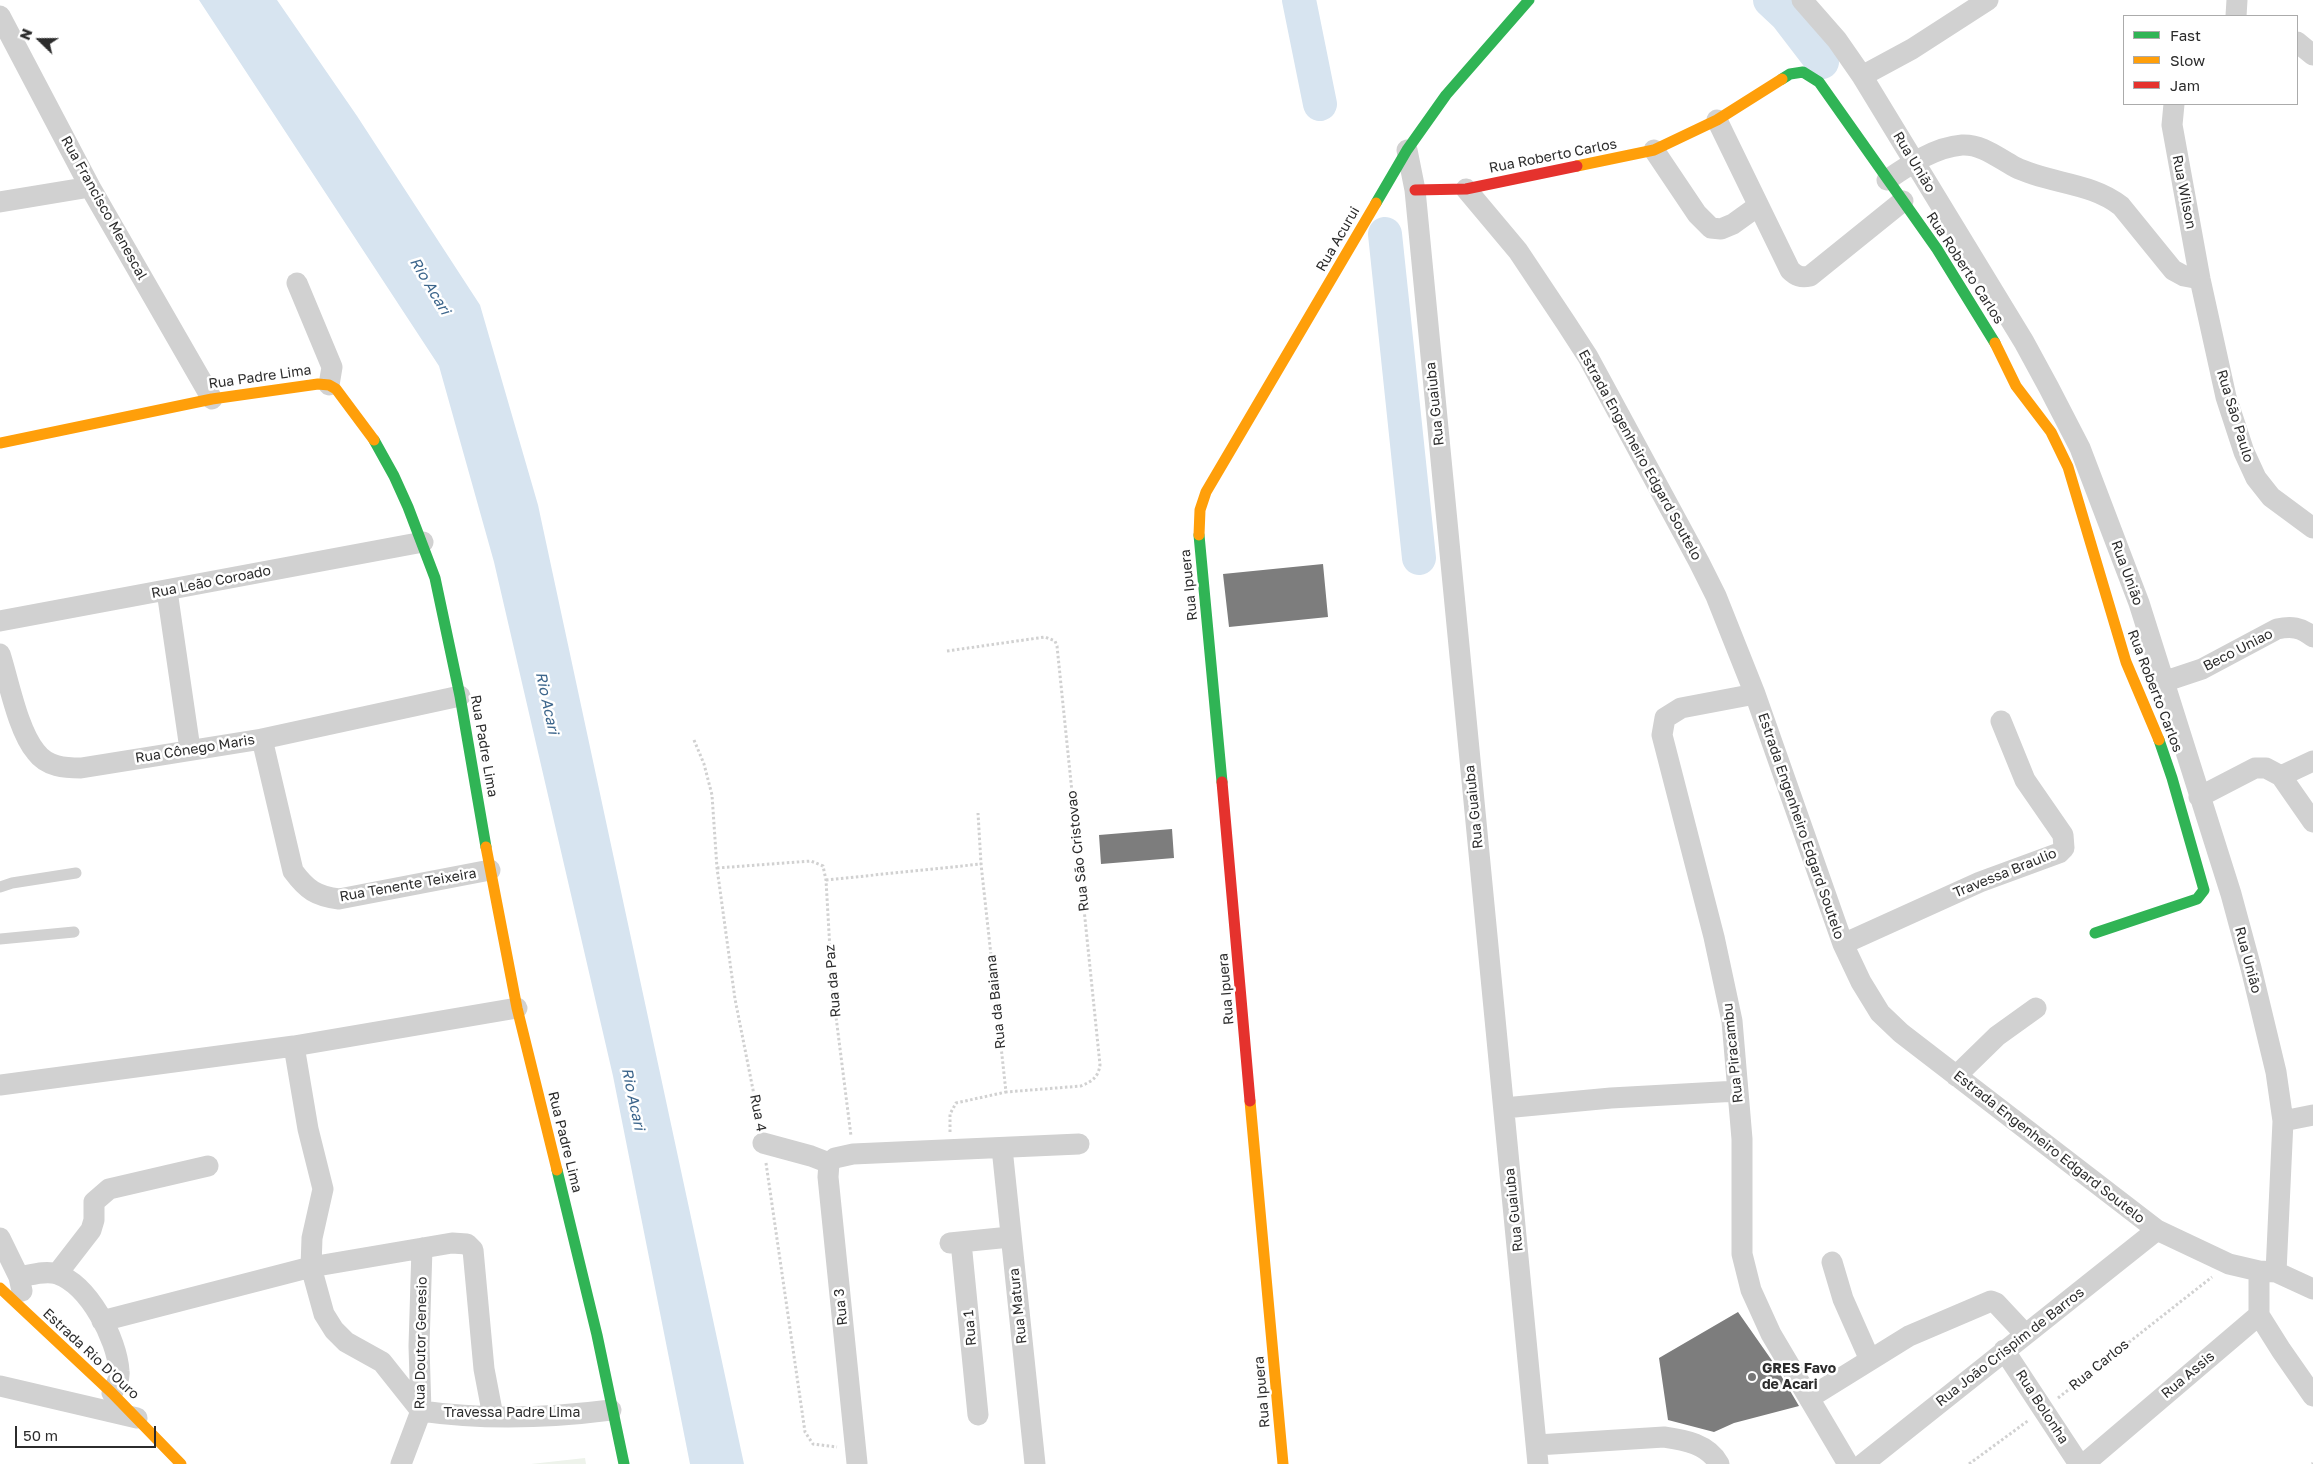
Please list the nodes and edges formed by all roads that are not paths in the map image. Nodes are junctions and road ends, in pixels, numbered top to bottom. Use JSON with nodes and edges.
{"nodes":[{"id":1,"x":1529,"y":0,"type":"edge"},
{"id":2,"x":1802,"y":0,"type":"edge"},
{"id":3,"x":1988,"y":0,"type":"edge"},
{"id":4,"x":2237,"y":0,"type":"edge"},
{"id":5,"x":2236,"y":15,"type":"edge"},
{"id":6,"x":0,"y":16,"type":"edge"},
{"id":7,"x":2298,"y":43,"type":"edge"},
{"id":8,"x":2313,"y":55,"type":"edge"},
{"id":9,"x":1862,"y":76,"type":"junction"},
{"id":10,"x":2174,"y":105,"type":"edge"},
{"id":11,"x":1717,"y":120,"type":"junction"},
{"id":12,"x":1407,"y":150,"type":"junction"},
{"id":13,"x":1654,"y":150,"type":"junction"},
{"id":14,"x":1914,"y":162,"type":"junction"},
{"id":15,"x":1887,"y":180,"type":"junction"},
{"id":16,"x":90,"y":187,"type":"junction"},
{"id":17,"x":1466,"y":188,"type":"junction"},
{"id":18,"x":1414,"y":190,"type":"junction"},
{"id":19,"x":1903,"y":201,"type":"junction"},
{"id":20,"x":0,"y":202,"type":"edge"},
{"id":21,"x":1758,"y":206,"type":"junction"},
{"id":22,"x":2200,"y":279,"type":"junction"},
{"id":23,"x":298,"y":283,"type":"dead end"},
{"id":24,"x":329,"y":385,"type":"junction"},
{"id":25,"x":212,"y":398,"type":"junction"},
{"id":26,"x":0,"y":443,"type":"edge"},
{"id":27,"x":1200,"y":510,"type":"joint"},
{"id":28,"x":2313,"y":528,"type":"edge"},
{"id":29,"x":423,"y":542,"type":"junction"},
{"id":30,"x":2119,"y":552,"type":"junction"},
{"id":31,"x":2096,"y":561,"type":"junction"},
{"id":32,"x":167,"y":591,"type":"junction"},
{"id":33,"x":2139,"y":603,"type":"junction"},
{"id":34,"x":2111,"y":611,"type":"junction"},
{"id":35,"x":0,"y":621,"type":"edge"},
{"id":36,"x":2313,"y":637,"type":"edge"},
{"id":37,"x":0,"y":654,"type":"edge"},
{"id":38,"x":2163,"y":682,"type":"junction"},
{"id":39,"x":1755,"y":694,"type":"junction"},
{"id":40,"x":460,"y":696,"type":"junction"},
{"id":41,"x":2002,"y":721,"type":"dead end"},
{"id":42,"x":262,"y":739,"type":"junction"},
{"id":43,"x":190,"y":749,"type":"junction"},
{"id":44,"x":2313,"y":761,"type":"edge"},
{"id":45,"x":2182,"y":776,"type":"junction"},
{"id":46,"x":2281,"y":776,"type":"junction"},
{"id":47,"x":2199,"y":797,"type":"junction"},
{"id":48,"x":2313,"y":822,"type":"edge"},
{"id":49,"x":490,"y":870,"type":"junction"},
{"id":50,"x":76,"y":873,"type":"dead end"},
{"id":51,"x":0,"y":887,"type":"edge"},
{"id":52,"x":74,"y":932,"type":"dead end"},
{"id":53,"x":2095,"y":933,"type":"dead end"},
{"id":54,"x":0,"y":939,"type":"edge"},
{"id":55,"x":1842,"y":944,"type":"junction"},
{"id":56,"x":517,"y":1008,"type":"junction"},
{"id":57,"x":2036,"y":1008,"type":"dead end"},
{"id":58,"x":294,"y":1046,"type":"junction"},
{"id":59,"x":1956,"y":1076,"type":"junction"},
{"id":60,"x":0,"y":1085,"type":"edge"},
{"id":61,"x":1738,"y":1091,"type":"junction"},
{"id":62,"x":1504,"y":1108,"type":"junction"},
{"id":63,"x":2313,"y":1115,"type":"edge"},
{"id":64,"x":2283,"y":1121,"type":"junction"},
{"id":65,"x":763,"y":1143,"type":"road end"},
{"id":66,"x":1079,"y":1144,"type":"dead end"},
{"id":67,"x":1002,"y":1148,"type":"junction"},
{"id":68,"x":840,"y":1158,"type":"junction"},
{"id":69,"x":208,"y":1166,"type":"dead end"},
{"id":70,"x":2157,"y":1230,"type":"junction"},
{"id":71,"x":1010,"y":1237,"type":"junction"},
{"id":72,"x":0,"y":1238,"type":"edge"},
{"id":73,"x":422,"y":1248,"type":"junction"},
{"id":74,"x":1832,"y":1262,"type":"dead end"},
{"id":75,"x":311,"y":1267,"type":"junction"},
{"id":76,"x":2267,"y":1272,"type":"junction"},
{"id":77,"x":57,"y":1274,"type":"junction"},
{"id":78,"x":8,"y":1285,"type":"edge"},
{"id":79,"x":2313,"y":1289,"type":"edge"},
{"id":80,"x":27,"y":1313,"type":"joint"},
{"id":81,"x":2259,"y":1314,"type":"junction"},
{"id":82,"x":102,"y":1321,"type":"junction"},
{"id":83,"x":2025,"y":1334,"type":"junction"},
{"id":84,"x":2004,"y":1350,"type":"junction"},
{"id":85,"x":1870,"y":1360,"type":"junction"},
{"id":86,"x":0,"y":1386,"type":"edge"},
{"id":87,"x":112,"y":1393,"type":"junction"},
{"id":88,"x":2313,"y":1396,"type":"edge"},
{"id":89,"x":1809,"y":1398,"type":"junction"},
{"id":90,"x":611,"y":1410,"type":"junction"},
{"id":91,"x":422,"y":1411,"type":"junction"},
{"id":92,"x":978,"y":1415,"type":"dead end"},
{"id":93,"x":493,"y":1416,"type":"junction"},
{"id":94,"x":138,"y":1418,"type":"junction"},
{"id":95,"x":1538,"y":1454,"type":"edge"},
{"id":96,"x":856,"y":1456,"type":"edge"},
{"id":97,"x":1717,"y":1463,"type":"edge"},
{"id":98,"x":181,"y":1464,"type":"edge"},
{"id":99,"x":401,"y":1464,"type":"edge"},
{"id":100,"x":624,"y":1464,"type":"edge"},
{"id":101,"x":1034,"y":1464,"type":"edge"},
{"id":102,"x":1284,"y":1464,"type":"edge"},
{"id":103,"x":1848,"y":1464,"type":"edge"},
{"id":104,"x":1863,"y":1464,"type":"edge"},
{"id":105,"x":2079,"y":1464,"type":"edge"},
{"id":106,"x":2084,"y":1464,"type":"edge"}],
"edges":[{"from":1,"to":12,"type":"street","name":"Rua Acurui"},
{"from":2,"to":9,"type":"street","name":"Rua União"},
{"from":3,"to":9,"type":"street"},
{"from":4,"to":5,"type":"street"},
{"from":6,"to":16,"type":"street","name":"Rua Francisco Menescal"},
{"from":7,"to":8,"type":"street"},
{"from":9,"to":14,"type":"street","name":"Rua União"},
{"from":10,"to":22,"type":"street","name":"Rua Wilson"},
{"from":11,"to":13,"type":"street","name":"Rua Roberto Carlos"},
{"from":11,"to":15,"type":"street","name":"Rua Roberto Carlos"},
{"from":11,"to":21,"type":"street"},
{"from":12,"to":18,"type":"street","name":"Rua Guaiuba"},
{"from":12,"to":27,"type":"street","name":"Rua Acurui"},
{"from":13,"to":17,"type":"street","name":"Rua Roberto Carlos"},
{"from":13,"to":21,"type":"street"},
{"from":14,"to":15,"type":"street"},
{"from":14,"to":22,"type":"street"},
{"from":14,"to":30,"type":"street","name":"Rua União"},
{"from":15,"to":19,"type":"street","name":"Rua Roberto Carlos"},
{"from":16,"to":20,"type":"street"},
{"from":16,"to":25,"type":"street","name":"Rua Francisco Menescal"},
{"from":17,"to":18,"type":"street","name":"Rua Roberto Carlos"},
{"from":17,"to":39,"type":"street","name":"Estrada Engenheiro Edgard Soutelo"},
{"from":18,"to":62,"type":"street","name":"Rua Guaiuba"},
{"from":19,"to":21,"type":"street"},
{"from":19,"to":31,"type":"street","name":"Rua Roberto Carlos"},
{"from":22,"to":28,"type":"street","name":"Rua Sāo Paulo"},
{"from":23,"to":24,"type":"street"},
{"from":24,"to":25,"type":"street","name":"Rua Padre Lima"},
{"from":24,"to":29,"type":"street","name":"Rua Padre Lima"},
{"from":25,"to":26,"type":"street","name":"Rua Padre Lima"},
{"from":27,"to":102,"type":"street","name":"Rua Ipuera"},
{"from":29,"to":32,"type":"street","name":"Rua Leão Coroado"},
{"from":29,"to":40,"type":"street","name":"Rua Padre Lima"},
{"from":30,"to":31,"type":"street"},
{"from":30,"to":33,"type":"street","name":"Rua União"},
{"from":31,"to":34,"type":"street","name":"Rua Roberto Carlos"},
{"from":32,"to":35,"type":"street","name":"Rua Leão Coroado"},
{"from":32,"to":43,"type":"street"},
{"from":33,"to":34,"type":"street"},
{"from":33,"to":38,"type":"street","name":"Rua União"},
{"from":34,"to":45,"type":"street","name":"Rua Roberto Carlos"},
{"from":36,"to":38,"type":"street","name":"Beco Uniao"},
{"from":37,"to":43,"type":"street","name":"Rua Cônego Maris"},
{"from":38,"to":45,"type":"street","name":"Rua União"},
{"from":39,"to":55,"type":"street","name":"Estrada Engenheiro Edgard Soutelo"},
{"from":39,"to":61,"type":"street","name":"Rua Piracambu"},
{"from":40,"to":42,"type":"street","name":"Rua Cônego Maris"},
{"from":40,"to":49,"type":"street","name":"Rua Padre Lima"},
{"from":41,"to":55,"type":"street","name":"Travessa Braulio"},
{"from":42,"to":43,"type":"street","name":"Rua Cônego Maris"},
{"from":42,"to":49,"type":"street","name":"Rua Tenente Teixeira"},
{"from":44,"to":46,"type":"street"},
{"from":45,"to":47,"type":"street","name":"Rua União"},
{"from":45,"to":53,"type":"street","name":"Rua Roberto Carlos"},
{"from":46,"to":47,"type":"street"},
{"from":46,"to":48,"type":"street"},
{"from":47,"to":64,"type":"street","name":"Rua União"},
{"from":49,"to":56,"type":"street","name":"Rua Padre Lima"},
{"from":50,"to":51,"type":"lane"},
{"from":52,"to":54,"type":"lane"},
{"from":55,"to":59,"type":"street","name":"Estrada Engenheiro Edgard Soutelo"},
{"from":56,"to":58,"type":"street"},
{"from":56,"to":90,"type":"street","name":"Rua Padre Lima"},
{"from":57,"to":59,"type":"street"},
{"from":58,"to":60,"type":"street"},
{"from":58,"to":75,"type":"street"},
{"from":59,"to":70,"type":"street","name":"Estrada Engenheiro Edgard Soutelo"},
{"from":61,"to":62,"type":"street"},
{"from":61,"to":89,"type":"street","name":"Rua Piracambu"},
{"from":62,"to":95,"type":"street","name":"Rua Guaiuba"},
{"from":63,"to":64,"type":"street"},
{"from":64,"to":76,"type":"street","name":"Rua União"},
{"from":65,"to":68,"type":"street"},
{"from":66,"to":67,"type":"street"},
{"from":67,"to":68,"type":"street"},
{"from":67,"to":71,"type":"street","name":"Rua Matura"},
{"from":68,"to":96,"type":"street","name":"Rua 3"},
{"from":69,"to":77,"type":"street"},
{"from":70,"to":76,"type":"street","name":"Estrada Engenheiro Edgard Soutelo"},
{"from":70,"to":83,"type":"street","name":"Rua Joāo Crispim de Barros"},
{"from":71,"to":92,"type":"street","name":"Rua 1"},
{"from":71,"to":101,"type":"street","name":"Rua Matura"},
{"from":72,"to":78,"type":"street"},
{"from":73,"to":75,"type":"street"},
{"from":73,"to":91,"type":"street","name":"Rua Doutor Genesio"},
{"from":73,"to":93,"type":"street"},
{"from":74,"to":85,"type":"street"},
{"from":75,"to":82,"type":"street"},
{"from":75,"to":91,"type":"street"},
{"from":76,"to":79,"type":"street","name":"Estrada Engenheiro Edgard Soutelo"},
{"from":76,"to":81,"type":"street"},
{"from":77,"to":78,"type":"street"},
{"from":77,"to":82,"type":"street"},
{"from":78,"to":80,"type":"street"},
{"from":80,"to":87,"type":"street","name":"Estrada Rio D'Ouro"},
{"from":81,"to":88,"type":"street"},
{"from":81,"to":106,"type":"street","name":"Rua Assis"},
{"from":82,"to":87,"type":"street"},
{"from":83,"to":84,"type":"street","name":"Rua Joāo Crispim de Barros"},
{"from":83,"to":85,"type":"street"},
{"from":84,"to":104,"type":"street","name":"Rua Joāo Crispim de Barros"},
{"from":84,"to":105,"type":"street","name":"Rua Bolonha"},
{"from":85,"to":89,"type":"street"},
{"from":86,"to":94,"type":"street"},
{"from":87,"to":94,"type":"street","name":"Estrada Rio D'Ouro"},
{"from":89,"to":103,"type":"street","name":"Rua Piracambu"},
{"from":90,"to":93,"type":"street","name":"Travessa Padre Lima"},
{"from":90,"to":100,"type":"street","name":"Rua Padre Lima"},
{"from":91,"to":93,"type":"street","name":"Travessa Padre Lima"},
{"from":91,"to":99,"type":"street","name":"Rua Doutor Genesio"},
{"from":94,"to":98,"type":"street","name":"Estrada Rio D'Ouro"},
{"from":95,"to":97,"type":"street"}]}
